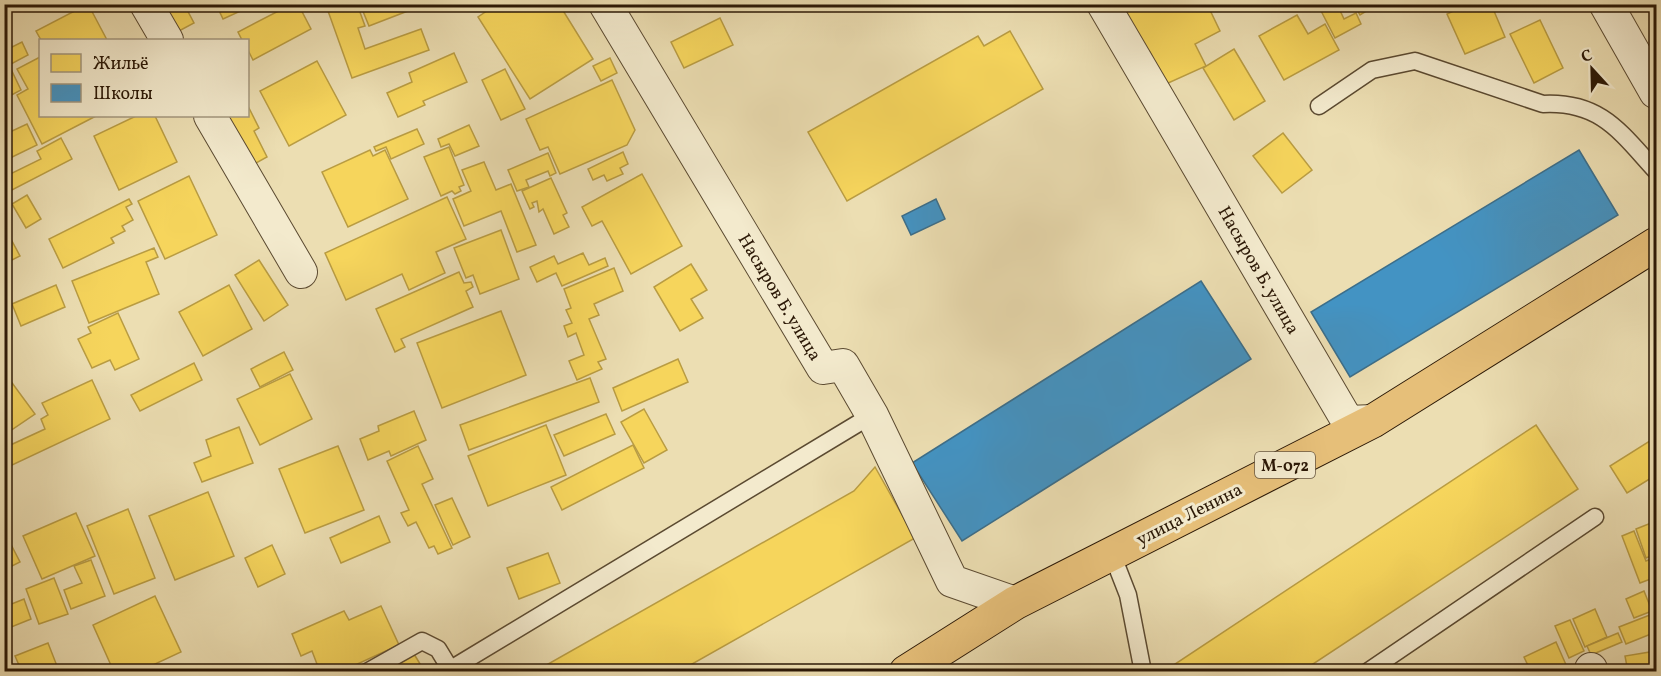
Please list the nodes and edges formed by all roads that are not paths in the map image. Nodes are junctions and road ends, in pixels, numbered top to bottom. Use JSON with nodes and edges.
{"nodes":[{"id":1,"x":146,"y":4,"type":"edge"},
{"id":2,"x":605,"y":4,"type":"edge"},
{"id":3,"x":1103,"y":4,"type":"edge"},
{"id":4,"x":1606,"y":4,"type":"edge"},
{"id":5,"x":166,"y":39,"type":"edge"},
{"id":6,"x":1656,"y":92,"type":"edge"},
{"id":7,"x":1319,"y":106,"type":"dead end"},
{"id":8,"x":211,"y":117,"type":"edge"},
{"id":9,"x":1656,"y":171,"type":"edge"},
{"id":10,"x":1656,"y":244,"type":"edge"},
{"id":11,"x":301,"y":272,"type":"dead end"},
{"id":12,"x":872,"y":415,"type":"junction"},
{"id":13,"x":1373,"y":421,"type":"junction"},
{"id":14,"x":1595,"y":517,"type":"dead end"},
{"id":15,"x":1112,"y":554,"type":"junction"},
{"id":16,"x":1015,"y":603,"type":"junction"},
{"id":17,"x":451,"y":670,"type":"edge"},
{"id":18,"x":367,"y":672,"type":"edge"},
{"id":19,"x":906,"y":672,"type":"edge"},
{"id":20,"x":1143,"y":672,"type":"edge"},
{"id":21,"x":1367,"y":672,"type":"edge"}],
"edges":[{"from":1,"to":5,"type":"street"},
{"from":2,"to":12,"type":"street","name":"Насыров Б. улица"},
{"from":3,"to":13,"type":"street","name":"Насыров Б. улица"},
{"from":4,"to":6,"type":"street"},
{"from":7,"to":9,"type":"lane"},
{"from":8,"to":11,"type":"street"},
{"from":10,"to":13,"type":"main road","name":"улица Ленина","number":"М-072"},
{"from":12,"to":16,"type":"street","name":"Насыров Б. улица"},
{"from":12,"to":17,"type":"lane"},
{"from":13,"to":15,"type":"main road","name":"улица Ленина","number":"М-072"},
{"from":14,"to":21,"type":"lane"},
{"from":15,"to":16,"type":"main road","name":"улица Ленина","number":"М-072"},
{"from":15,"to":20,"type":"lane"},
{"from":16,"to":19,"type":"main road","name":"улица Ленина","number":"М-072"},
{"from":17,"to":18,"type":"lane"}]}
